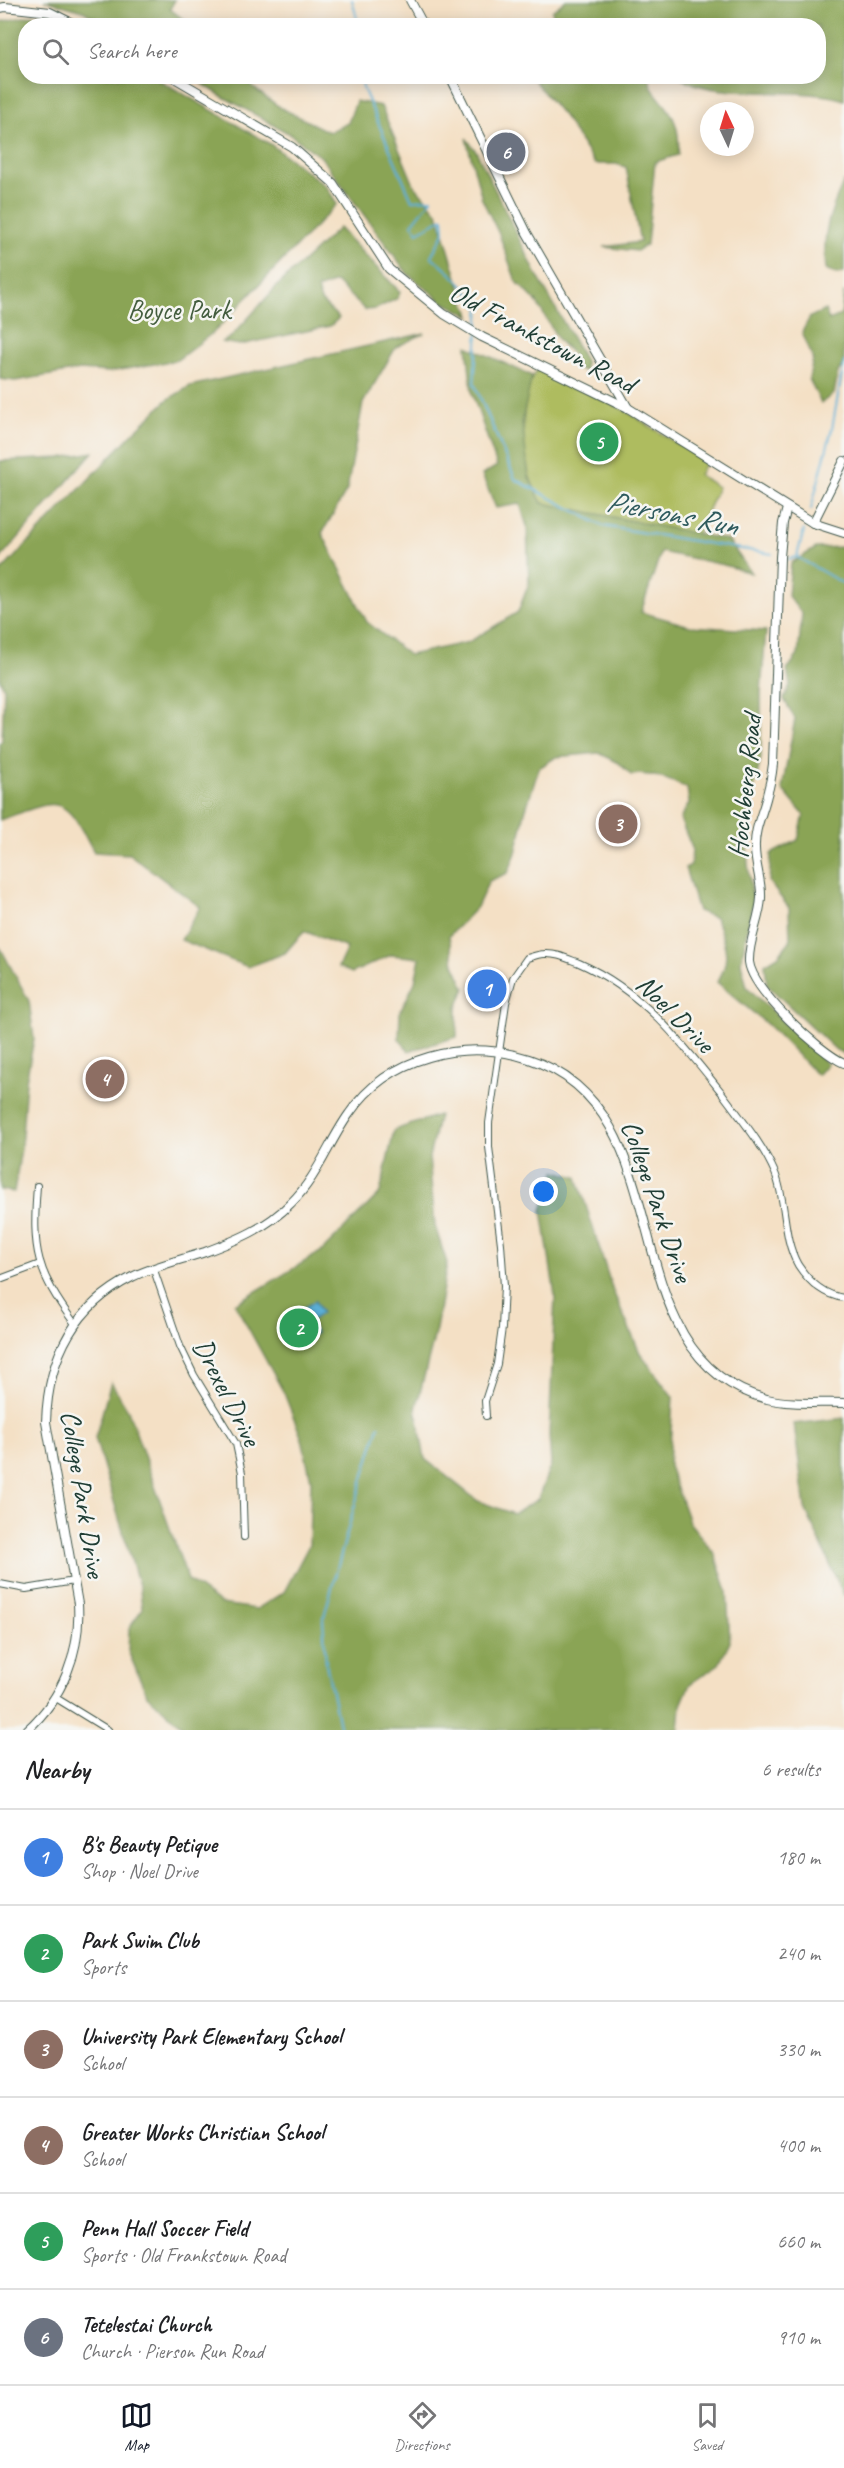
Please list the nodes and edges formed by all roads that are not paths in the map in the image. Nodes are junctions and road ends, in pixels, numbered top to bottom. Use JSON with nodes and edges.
{"nodes":[{"id":1,"x":410,"y":0,"type":"edge"},
{"id":2,"x":0,"y":9,"type":"edge"},
{"id":3,"x":63,"y":18,"type":"edge"},
{"id":4,"x":420,"y":18,"type":"edge"},
{"id":5,"x":185,"y":84,"type":"edge"},
{"id":6,"x":454,"y":84,"type":"edge"},
{"id":7,"x":628,"y":408,"type":"junction"},
{"id":8,"x":844,"y":461,"type":"edge"},
{"id":9,"x":787,"y":508,"type":"junction"},
{"id":10,"x":813,"y":523,"type":"junction"},
{"id":11,"x":844,"y":532,"type":"edge"},
{"id":12,"x":500,"y":1052,"type":"junction"},
{"id":13,"x":844,"y":1063,"type":"edge"},
{"id":14,"x":37,"y":1186,"type":"dead end"},
{"id":15,"x":40,"y":1264,"type":"junction"},
{"id":16,"x":154,"y":1269,"type":"junction"},
{"id":17,"x":0,"y":1279,"type":"edge"},
{"id":18,"x":844,"y":1298,"type":"edge"},
{"id":19,"x":75,"y":1324,"type":"junction"},
{"id":20,"x":844,"y":1403,"type":"edge"},
{"id":21,"x":486,"y":1416,"type":"dead end"},
{"id":22,"x":244,"y":1538,"type":"dead end"},
{"id":23,"x":74,"y":1581,"type":"junction"},
{"id":24,"x":0,"y":1584,"type":"edge"},
{"id":25,"x":57,"y":1698,"type":"junction"},
{"id":26,"x":27,"y":1730,"type":"edge"},
{"id":27,"x":108,"y":1730,"type":"edge"}],
"edges":[{"from":1,"to":4,"type":"street"},
{"from":2,"to":3,"type":"street"},
{"from":5,"to":7,"type":"street","name":"Old Frankstown Road"},
{"from":6,"to":7,"type":"street"},
{"from":7,"to":9,"type":"street","name":"Old Frankstown Road"},
{"from":8,"to":10,"type":"street"},
{"from":9,"to":10,"type":"street","name":"Old Frankstown Road"},
{"from":9,"to":13,"type":"street","name":"Hochberg Road"},
{"from":10,"to":11,"type":"street","name":"Old Frankstown Road"},
{"from":12,"to":16,"type":"street","name":"College Park Drive"},
{"from":12,"to":18,"type":"street","name":"Noel Drive"},
{"from":12,"to":20,"type":"street","name":"College Park Drive"},
{"from":12,"to":21,"type":"street","name":"Noel Drive"},
{"from":14,"to":15,"type":"street"},
{"from":15,"to":17,"type":"street"},
{"from":15,"to":19,"type":"street"},
{"from":16,"to":19,"type":"street","name":"College Park Drive"},
{"from":16,"to":22,"type":"street","name":"Drexel Drive"},
{"from":19,"to":23,"type":"street","name":"College Park Drive"},
{"from":23,"to":24,"type":"street"},
{"from":23,"to":25,"type":"street","name":"College Park Drive"},
{"from":25,"to":26,"type":"street","name":"College Park Drive"},
{"from":25,"to":27,"type":"street"}]}
